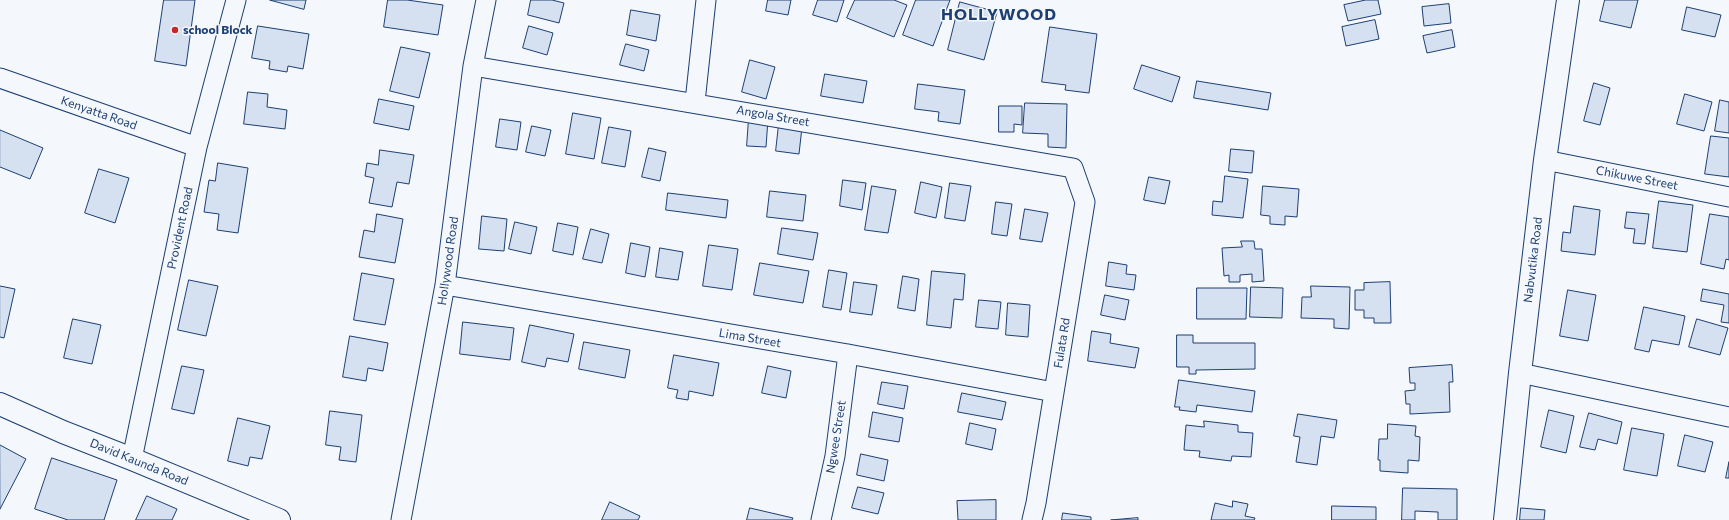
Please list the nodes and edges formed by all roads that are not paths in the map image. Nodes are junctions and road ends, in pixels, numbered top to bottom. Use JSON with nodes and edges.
{"nodes":[{"id":1,"x":236,"y":0,"type":"edge"},
{"id":2,"x":486,"y":0,"type":"edge"},
{"id":3,"x":706,"y":0,"type":"edge"},
{"id":4,"x":1568,"y":0,"type":"edge"},
{"id":5,"x":473,"y":66,"type":"junction"},
{"id":6,"x":0,"y":78,"type":"edge"},
{"id":7,"x":695,"y":102,"type":"junction"},
{"id":8,"x":198,"y":147,"type":"junction"},
{"id":9,"x":1545,"y":160,"type":"junction"},
{"id":10,"x":1074,"y":168,"type":"joint"},
{"id":11,"x":1729,"y":197,"type":"edge"},
{"id":12,"x":445,"y":286,"type":"junction"},
{"id":13,"x":848,"y":354,"type":"junction"},
{"id":14,"x":1520,"y":373,"type":"junction"},
{"id":15,"x":1054,"y":392,"type":"junction"},
{"id":16,"x":0,"y":404,"type":"edge"},
{"id":17,"x":1729,"y":417,"type":"edge"},
{"id":18,"x":132,"y":459,"type":"junction"},
{"id":19,"x":279,"y":520,"type":"edge"},
{"id":20,"x":400,"y":520,"type":"edge"},
{"id":21,"x":821,"y":520,"type":"edge"},
{"id":22,"x":1032,"y":520,"type":"edge"},
{"id":23,"x":1505,"y":520,"type":"edge"}],
"edges":[{"from":1,"to":8,"type":"street","name":"Provident Road"},
{"from":2,"to":5,"type":"street","name":"Hollywood Road"},
{"from":3,"to":7,"type":"street"},
{"from":4,"to":9,"type":"street","name":"Nabvutika Road"},
{"from":5,"to":7,"type":"street","name":"Angola Street"},
{"from":5,"to":12,"type":"street","name":"Hollywood Road"},
{"from":6,"to":8,"type":"street","name":"Kenyatta Road"},
{"from":7,"to":10,"type":"street","name":"Angola Street"},
{"from":8,"to":18,"type":"street","name":"Provident Road"},
{"from":9,"to":11,"type":"street","name":"Chikuwe Street"},
{"from":9,"to":14,"type":"street","name":"Nabvutika Road"},
{"from":10,"to":15,"type":"street","name":"Fulata Rd"},
{"from":12,"to":13,"type":"street","name":"Lima Street"},
{"from":12,"to":20,"type":"street","name":"Hollywood Road"},
{"from":13,"to":15,"type":"street","name":"Lima Street"},
{"from":13,"to":21,"type":"street","name":"Ngwee Street"},
{"from":14,"to":17,"type":"street"},
{"from":14,"to":23,"type":"street","name":"Nabvutika Road"},
{"from":15,"to":22,"type":"street","name":"Fulata Rd"},
{"from":16,"to":18,"type":"street","name":"David Kaunda Road"},
{"from":18,"to":19,"type":"street","name":"David Kaunda Road"}]}
